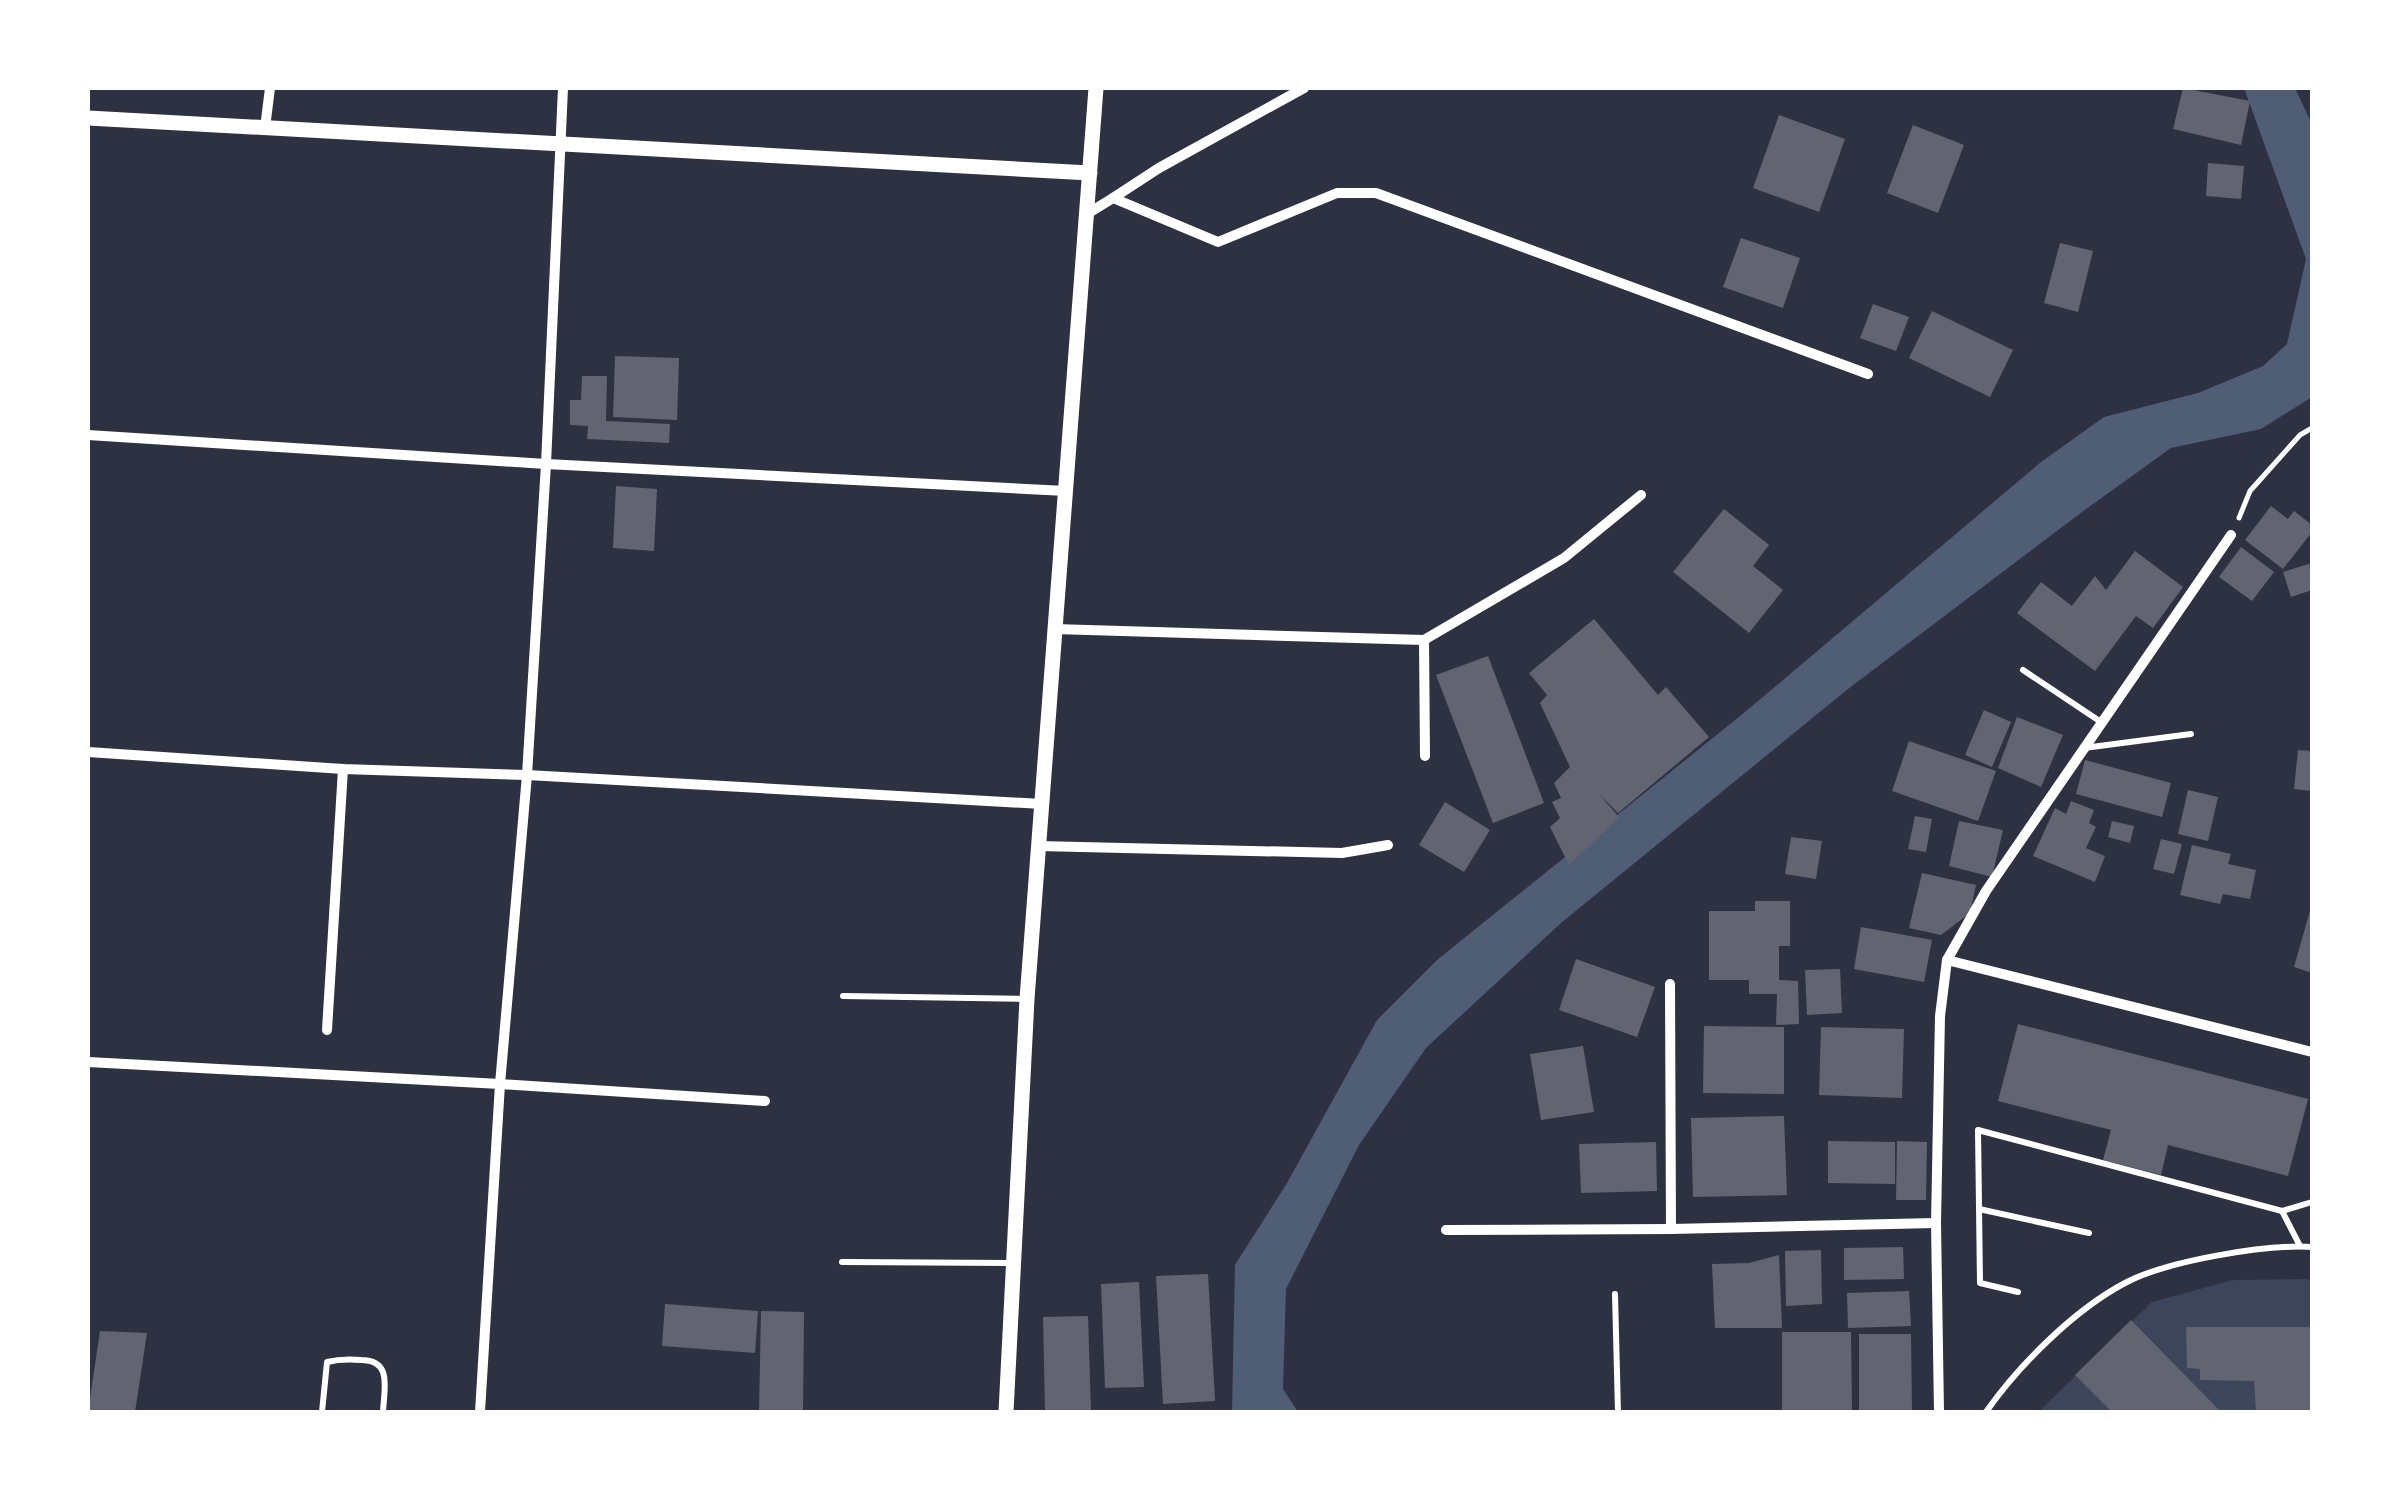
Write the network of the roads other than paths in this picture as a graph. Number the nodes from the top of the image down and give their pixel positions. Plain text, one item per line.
1 (270, 88) edge
2 (564, 88) edge
3 (1096, 88) edge
4 (1304, 88) edge
5 (88, 118) edge
6 (265, 128) junction
7 (560, 145) junction
8 (1090, 173) junction
9 (1113, 198) junction
10 (1087, 214) junction
11 (1868, 374) dead end
12 (88, 435) edge
13 (546, 464) junction
14 (1066, 491) junction
15 (1641, 496) dead end
16 (2232, 535) road end
17 (1054, 629) junction
18 (1424, 640) junction
19 (2023, 670) dead end
20 (2102, 722) junction
21 (2191, 734) dead end
22 (2083, 748) junction
23 (88, 752) edge
24 (1425, 756) dead end
25 (344, 769) junction
26 (528, 775) junction
27 (1042, 804) junction
28 (1388, 845) dead end
29 (1038, 846) junction
30 (1947, 960) junction
31 (1670, 984) dead end
32 (844, 996) dead end
33 (1027, 999) junction
34 (327, 1030) dead end
35 (2312, 1052) edge
36 (88, 1062) edge
37 (500, 1084) junction
38 (765, 1101) dead end
39 (2312, 1202) edge
40 (1978, 1209) junction
41 (2282, 1211) junction
42 (1936, 1223) junction
43 (1672, 1229) junction
44 (1446, 1230) dead end
45 (2089, 1233) dead end
46 (2300, 1246) junction
47 (2312, 1247) edge
48 (842, 1262) dead end
49 (1012, 1264) junction
50 (2018, 1292) dead end
51 (1616, 1294) dead end
52 (322, 1412) edge
53 (383, 1412) edge
54 (480, 1412) edge
55 (1006, 1412) edge
56 (1618, 1412) edge
57 (1939, 1412) edge
58 (1986, 1412) edge

1 - 6 street
2 - 7 street
3 - 8 street
4 - 9 street
5 - 6 street
6 - 7 street
7 - 8 street
7 - 13 street
8 - 10 street
9 - 10 street
9 - 11 street
10 - 14 street
12 - 13 street
13 - 14 street
13 - 26 street
14 - 17 street
15 - 18 street
16 - 20 street
17 - 18 street
17 - 27 street
18 - 24 street
19 - 20 lane
20 - 22 street
21 - 22 lane
22 - 30 street
23 - 25 street
25 - 26 street
25 - 34 street
26 - 27 street
26 - 37 street
27 - 29 street
28 - 29 street
29 - 33 street
30 - 35 street
30 - 42 street
31 - 43 street
32 - 33 lane
33 - 49 street
36 - 37 street
37 - 38 street
37 - 54 street
39 - 41 lane
40 - 41 lane
40 - 45 lane
40 - 50 lane
41 - 46 lane
42 - 43 street
42 - 57 street
43 - 44 street
46 - 47 lane
46 - 58 lane
48 - 49 lane
49 - 55 street
51 - 56 lane
52 - 53 lane

